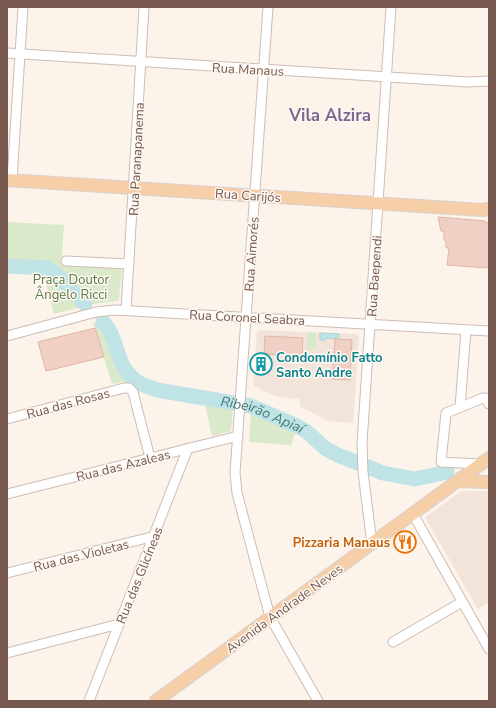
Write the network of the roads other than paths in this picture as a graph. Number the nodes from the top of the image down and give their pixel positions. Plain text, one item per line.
1 (23, 7) edge
2 (144, 7) edge
3 (268, 7) edge
4 (391, 7) edge
5 (7, 53) edge
6 (20, 54) junction
7 (141, 62) junction
8 (264, 69) junction
9 (386, 77) junction
10 (489, 82) edge
11 (10, 180) edge
12 (134, 188) junction
13 (255, 195) junction
14 (378, 203) junction
15 (489, 209) edge
16 (66, 261) dead end
17 (130, 264) junction
18 (126, 310) junction
19 (247, 317) junction
20 (370, 325) junction
21 (466, 330) junction
22 (489, 331) edge
23 (7, 336) edge
24 (489, 404) edge
25 (460, 407) junction
26 (7, 419) edge
27 (238, 436) junction
28 (188, 448) junction
29 (150, 458) junction
30 (486, 462) edge
31 (458, 481) junction
32 (489, 482) edge
33 (7, 494) edge
34 (413, 514) junction
35 (154, 536) junction
36 (372, 544) junction
37 (7, 573) edge
38 (462, 602) junction
39 (270, 617) junction
40 (119, 624) junction
41 (393, 642) dead end
42 (489, 649) edge
43 (7, 653) edge
44 (159, 699) edge
45 (89, 701) edge
46 (147, 701) edge
47 (318, 701) edge

1 - 6 street
2 - 7 street, Rua Paranapanema
3 - 8 street, Rua Aimorés
4 - 9 street, Rua Baependi
5 - 6 street, Rua Manaus
6 - 7 street, Rua Manaus
6 - 11 street
7 - 8 street, Rua Manaus
7 - 12 street, Rua Paranapanema
8 - 9 street, Rua Manaus
8 - 13 street, Rua Aimorés
9 - 10 street, Rua Manaus
9 - 14 street, Rua Baependi
11 - 12 main road, Rua Carijós
12 - 13 main road, Rua Carijós
12 - 17 street, Rua Paranapanema
13 - 14 main road, Rua Carijós
13 - 19 street, Rua Aimorés
14 - 15 main road, Rua Carijós
14 - 20 street, Rua Baependi
16 - 17 street
17 - 18 street, Rua Paranapanema
18 - 19 street, Rua Coronel Seabra
18 - 23 street, Rua Coronel Seabra
19 - 20 street, Rua Coronel Seabra
19 - 27 street, Rua Aimorés
20 - 21 street, Rua Coronel Seabra
20 - 36 street, Rua Baependi
21 - 22 street, Rua Coronel Seabra
21 - 25 street
24 - 25 street
25 - 30 street
26 - 29 street, Rua das Rosas
27 - 28 street, Rua das Azaleas
27 - 39 street, Rua Aimorés
28 - 29 street, Rua das Azaleas
28 - 35 street, Rua das Glicíneas
29 - 33 street, Rua das Azaleas
30 - 31 main road, Avenida Andrade Neves
31 - 32 main road
31 - 34 main road, Avenida Andrade Neves
34 - 36 main road, Avenida Andrade Neves
34 - 38 street
35 - 37 street, Rua das Violetas
35 - 40 street, Rua das Glicíneas
36 - 39 main road, Avenida Andrade Neves
38 - 41 street
38 - 42 street
39 - 44 main road, Avenida Andrade Neves
39 - 47 street, Rua Aimorés
40 - 43 street
40 - 45 street, Rua das Glicíneas
44 - 46 main road, Avenida Andrade Neves

